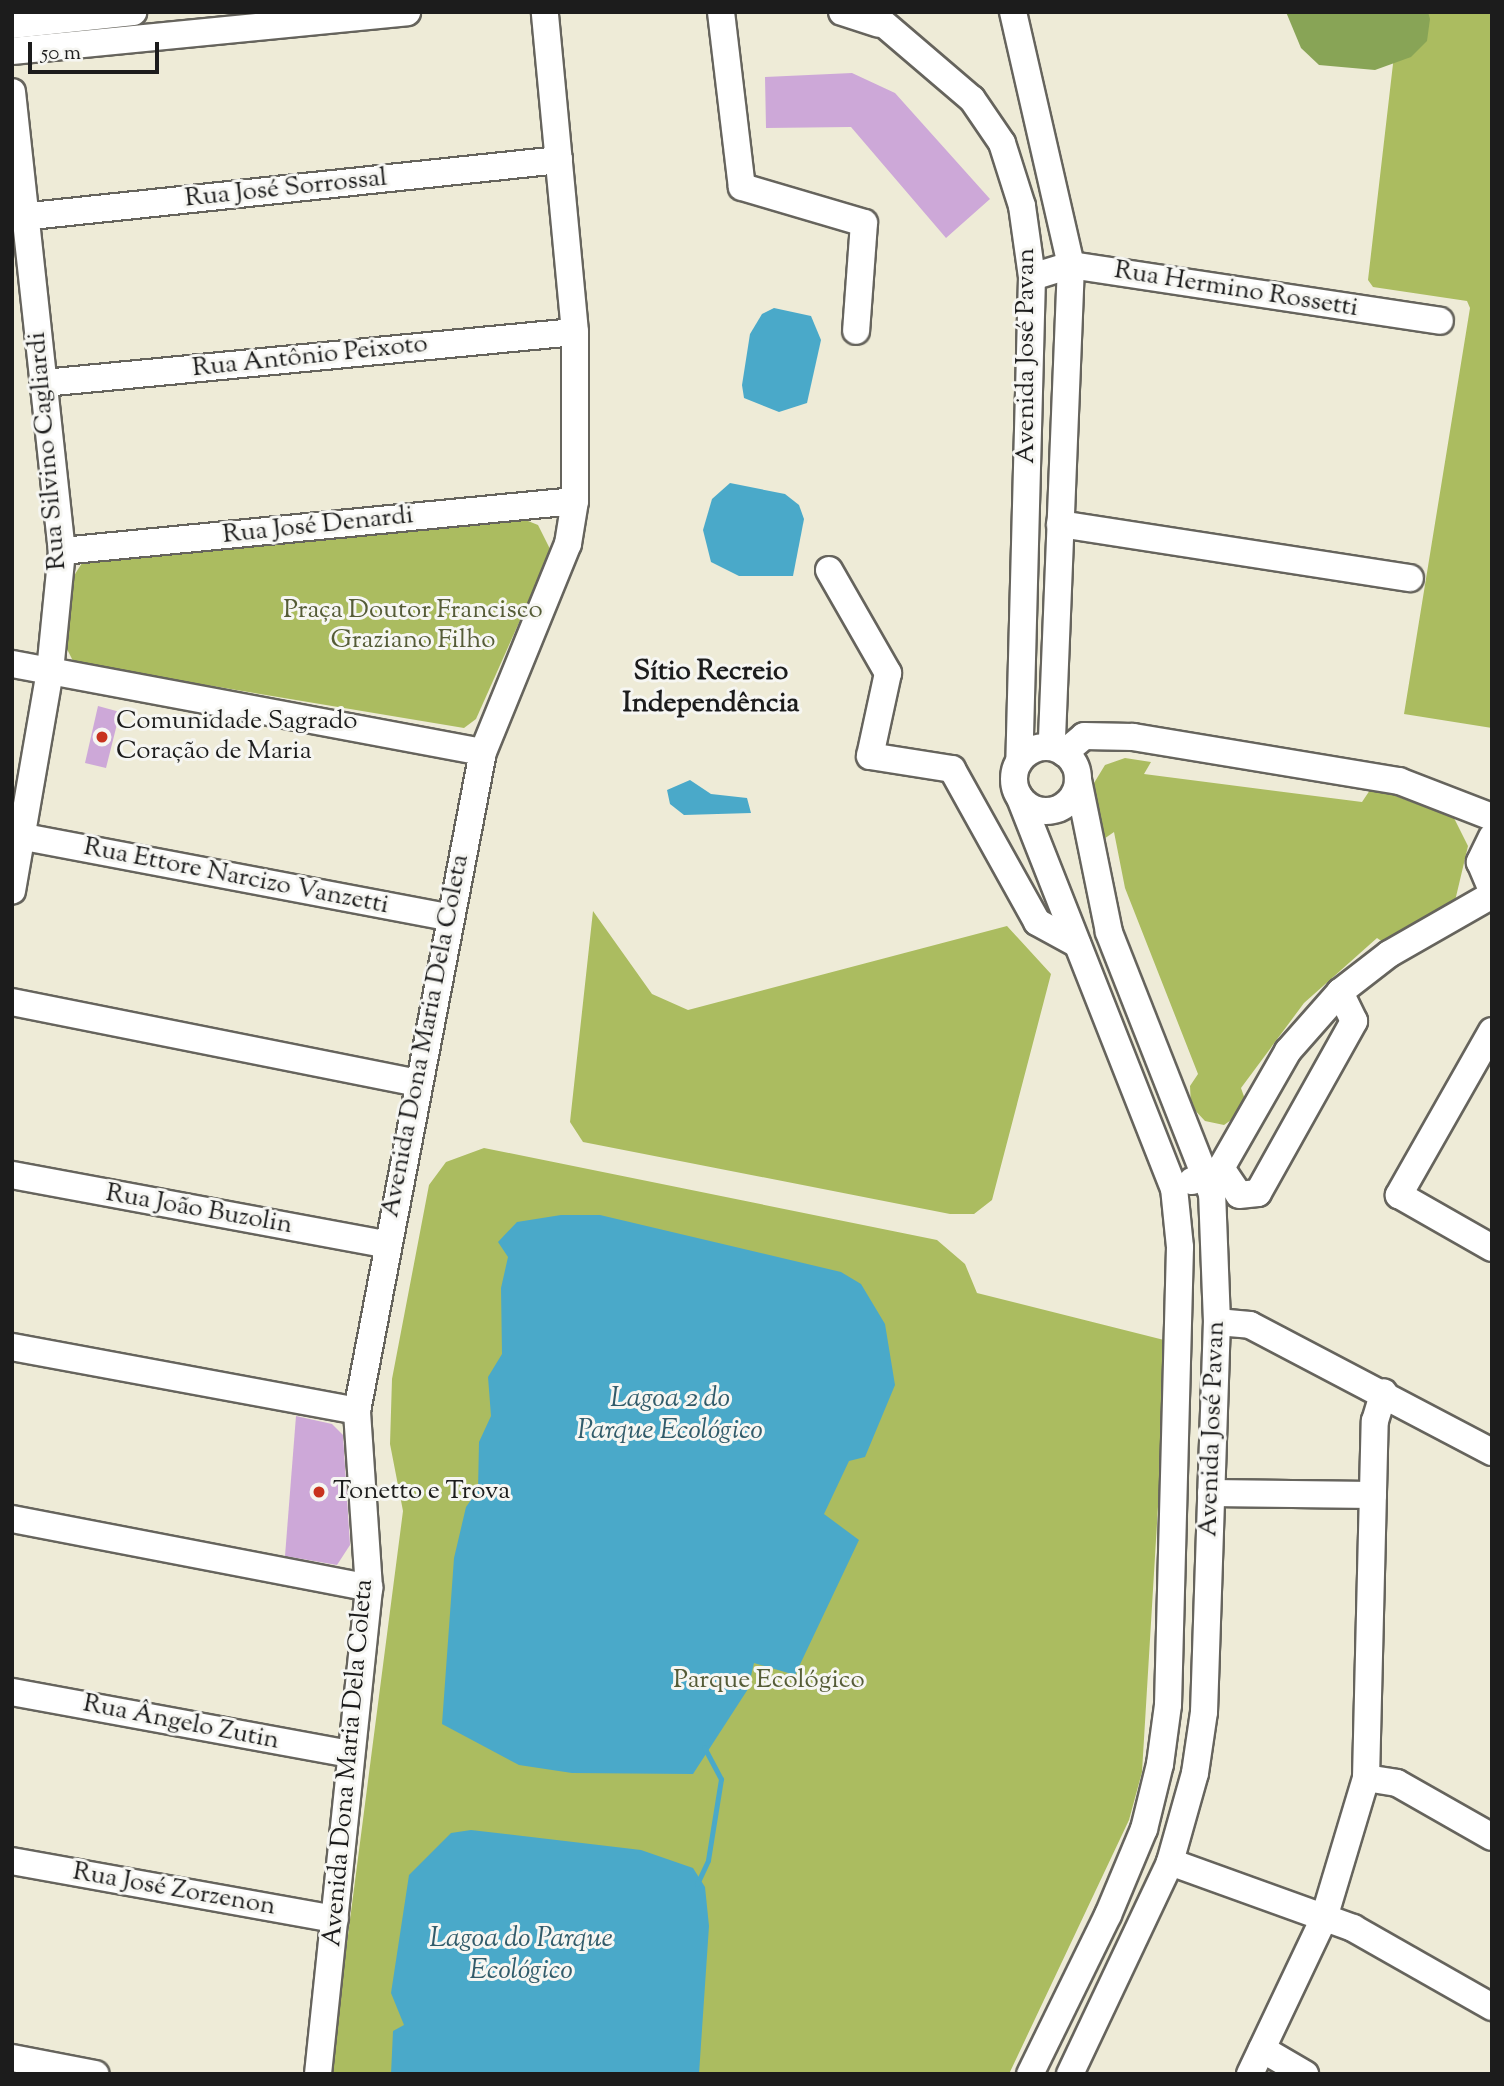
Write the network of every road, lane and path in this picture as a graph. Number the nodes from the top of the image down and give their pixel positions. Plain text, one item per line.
1 (134, 12) edge
2 (407, 12) edge
3 (545, 12) edge
4 (721, 12) edge
5 (842, 12) edge
6 (1013, 12) edge
7 (874, 18) edge
8 (12, 25) edge
9 (12, 51) edge
10 (12, 92) edge
11 (559, 160) junction
12 (19, 217) edge
13 (1071, 265) junction
14 (1032, 277) junction
15 (1440, 321) dead end
16 (856, 331) dead end
17 (575, 332) junction
18 (44, 383) junction
19 (575, 501) junction
20 (1060, 524) junction
21 (62, 551) junction
22 (829, 570) dead end
23 (1410, 579) dead end
24 (12, 664) edge
25 (50, 671) junction
26 (1058, 750) junction
27 (483, 752) junction
28 (1019, 761) junction
29 (1078, 780) junction
30 (1020, 798) junction
31 (1492, 817) edge
32 (24, 837) junction
33 (1492, 837) edge
34 (12, 891) edge
35 (1492, 893) edge
36 (448, 917) junction
37 (1077, 944) junction
38 (1340, 992) junction
39 (12, 1002) edge
40 (1492, 1031) edge
41 (419, 1083) junction
42 (1214, 1172) junction
43 (12, 1175) edge
44 (1174, 1188) junction
45 (386, 1244) junction
46 (1492, 1248) edge
47 (1217, 1322) junction
48 (12, 1347) edge
49 (1384, 1392) junction
50 (357, 1411) junction
51 (1492, 1451) edge
52 (1211, 1493) junction
53 (1373, 1495) junction
54 (12, 1518) edge
55 (369, 1588) junction
56 (12, 1692) edge
57 (349, 1754) junction
58 (1366, 1778) junction
59 (1492, 1837) edge
60 (12, 1861) edge
61 (1170, 1862) junction
62 (1324, 1918) junction
63 (335, 1919) junction
64 (1492, 2007) edge
65 (1262, 2049) junction
66 (12, 2058) edge
67 (95, 2074) edge
68 (318, 2074) edge
69 (1030, 2074) edge
70 (1069, 2074) edge
71 (1250, 2074) edge
72 (1305, 2074) edge

1 - 8 street
2 - 9 street
3 - 11 street, Avenida Dona Maria Dela Coleta
4 - 16 street
5 - 7 street, Avenida José Pavan
6 - 13 street, Avenida José Pavan
7 - 14 street, Avenida José Pavan
10 - 12 street, Rua Silvino Cagliardi
11 - 12 street, Rua José Sorrossal
11 - 17 street, Avenida Dona Maria Dela Coleta
12 - 18 street, Rua Silvino Cagliardi
13 - 14 street, Rua Hermino Rossetti
13 - 15 street, Rua Hermino Rossetti
13 - 20 street, Avenida José Pavan
14 - 28 street, Avenida José Pavan
17 - 18 street, Rua Antônio Peixoto
17 - 19 street, Avenida Dona Maria Dela Coleta
18 - 21 street, Rua Silvino Cagliardi
19 - 21 street, Rua José Denardi
19 - 27 street, Avenida Dona Maria Dela Coleta
20 - 23 street
20 - 26 street, Avenida José Pavan
21 - 25 street, Rua Silvino Cagliardi
22 - 37 street
24 - 25 street
25 - 27 street
25 - 32 street, Rua Silvino Cagliardi
26 - 28 street
26 - 29 street
26 - 31 street
27 - 36 street, Avenida Dona Maria Dela Coleta
28 - 30 street
29 - 30 street
29 - 42 street, Avenida José Pavan
30 - 37 street, Avenida José Pavan
32 - 34 street, Rua Silvino Cagliardi
32 - 36 street, Rua Ettore Narcizo Vanzetti
33 - 35 street
35 - 38 street
36 - 41 street, Avenida Dona Maria Dela Coleta
37 - 44 street, Avenida José Pavan
38 - 42 street
38 - 42 street
39 - 41 street
40 - 46 street
41 - 45 street, Avenida Dona Maria Dela Coleta
42 - 44 street
42 - 47 street, Avenida José Pavan
43 - 45 street, Rua João Buzolin
44 - 69 street, Avenida José Pavan
45 - 50 street, Avenida Dona Maria Dela Coleta
47 - 49 street
47 - 52 street, Avenida José Pavan
48 - 50 street
49 - 51 street
49 - 53 street
50 - 55 street, Avenida Dona Maria Dela Coleta
52 - 53 street
52 - 61 street, Avenida José Pavan
53 - 58 street
54 - 55 street
55 - 57 street, Avenida Dona Maria Dela Coleta
56 - 57 street, Rua Ângelo Zutin
57 - 63 street, Avenida Dona Maria Dela Coleta
58 - 59 street
58 - 62 street
60 - 63 street, Rua José Zorzenon
61 - 62 street
61 - 70 street, Avenida José Pavan
62 - 64 street
62 - 65 street
63 - 68 street, Avenida Dona Maria Dela Coleta
65 - 71 street
65 - 72 street
66 - 67 street

